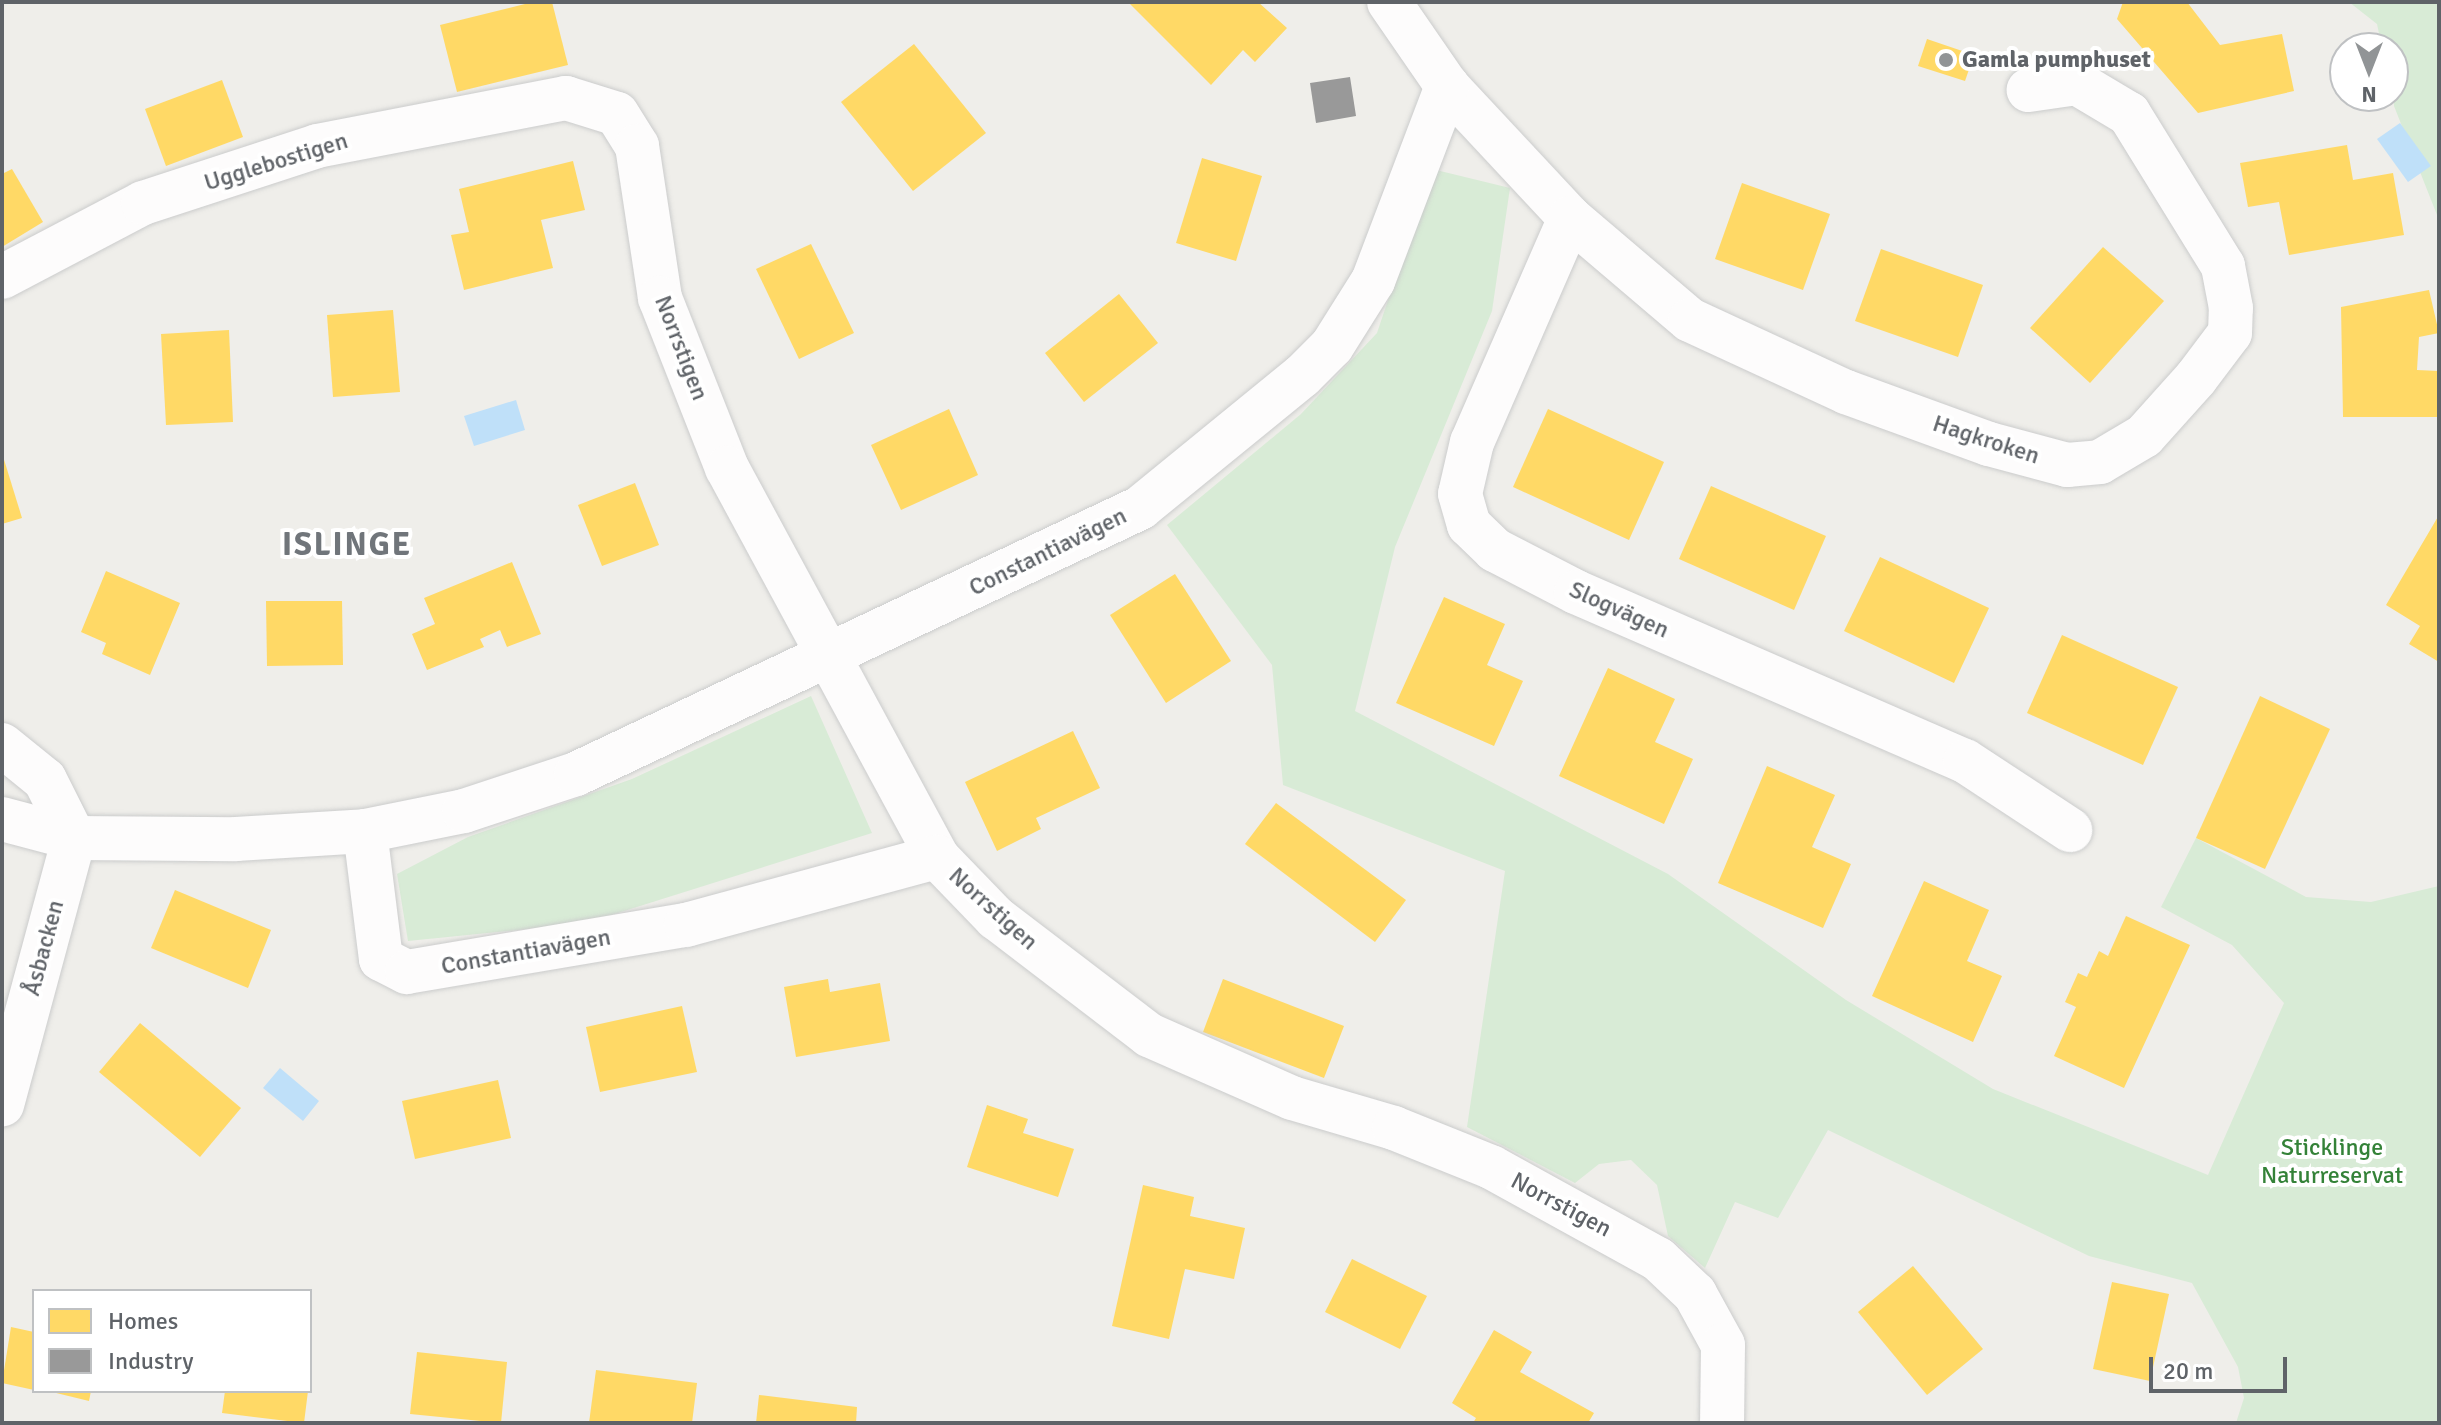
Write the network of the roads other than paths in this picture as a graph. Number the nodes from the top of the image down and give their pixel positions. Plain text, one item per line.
1 (1389, 2) edge
2 (1447, 86) junction
3 (2029, 90) dead end
4 (566, 98) joint
5 (1570, 218) junction
6 (2, 277) edge
7 (830, 650) junction
8 (2, 745) edge
9 (2, 819) edge
10 (2070, 830) dead end
11 (365, 831) junction
12 (74, 838) junction
13 (937, 857) junction
14 (2, 1104) edge
15 (1722, 1423) edge

1 - 2 street
2 - 5 street, Hagkroken
2 - 7 street, Constantiavägen
3 - 5 street, Hagkroken
4 - 6 street, Ugglebostigen
4 - 7 street, Norrstigen
5 - 10 street, Slogvägen
7 - 11 street, Constantiavägen
7 - 13 street, Norrstigen
8 - 12 street
9 - 12 street, Constantiavägen
11 - 12 street, Constantiavägen
11 - 13 street, Constantiavägen
12 - 14 street, Åsbacken
13 - 15 street, Norrstigen

